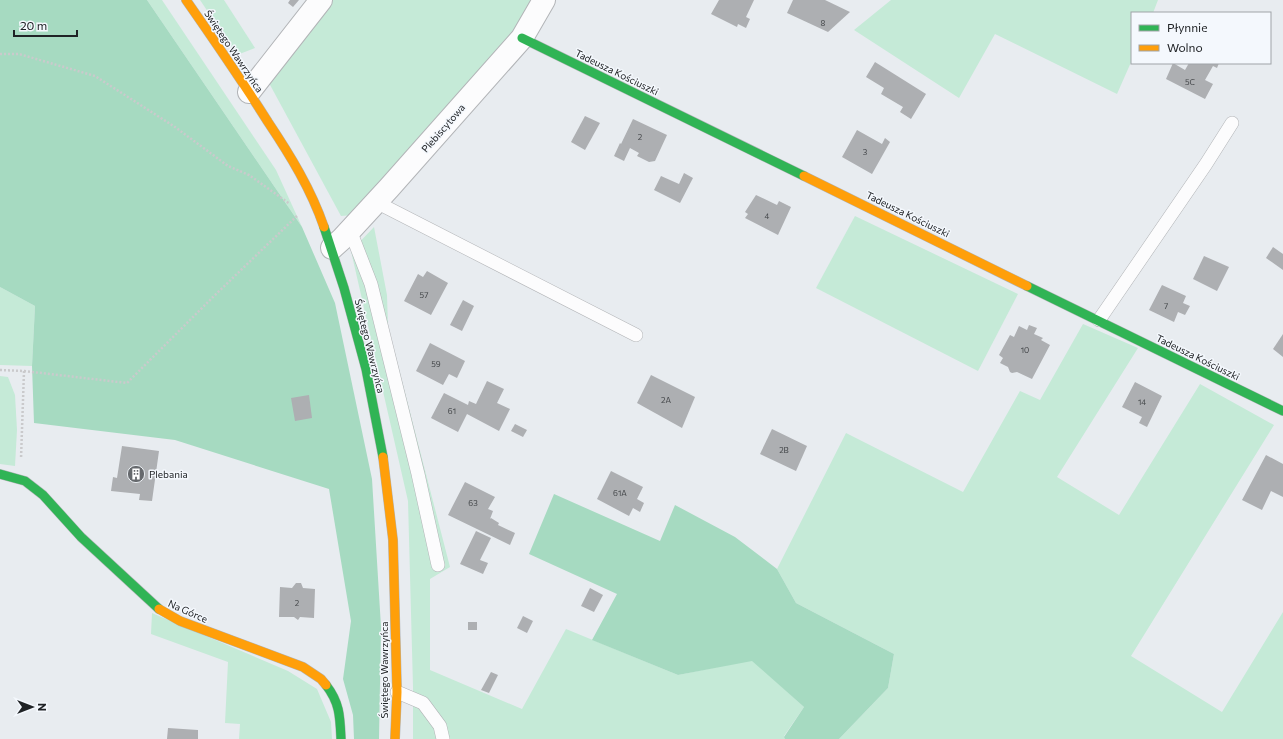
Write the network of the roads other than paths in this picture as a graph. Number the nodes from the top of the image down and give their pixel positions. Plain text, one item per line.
1 (186, 0) edge
2 (321, 0) edge
3 (544, 0) edge
4 (522, 38) junction
5 (249, 92) junction
6 (1232, 123) dead end
7 (376, 202) junction
8 (350, 230) junction
9 (332, 248) junction
10 (1099, 320) junction
11 (636, 335) dead end
12 (1283, 411) edge
13 (0, 474) edge
14 (438, 565) dead end
15 (396, 692) junction
16 (341, 739) edge
17 (395, 739) edge
18 (443, 739) edge

1 - 5 street, Świętego Wawrzyńca
2 - 5 street
3 - 4 street, Plebiscytowa
4 - 7 street, Plebiscytowa
4 - 10 street, Tadeusza Kościuszki
5 - 9 street, Świętego Wawrzyńca
6 - 10 lane
7 - 8 street, Plebiscytowa
7 - 11 lane
8 - 9 street, Plebiscytowa
8 - 14 lane
9 - 15 street, Świętego Wawrzyńca
10 - 12 street, Tadeusza Kościuszki
13 - 16 street, Na Górce
15 - 17 street, Świętego Wawrzyńca
15 - 18 lane

